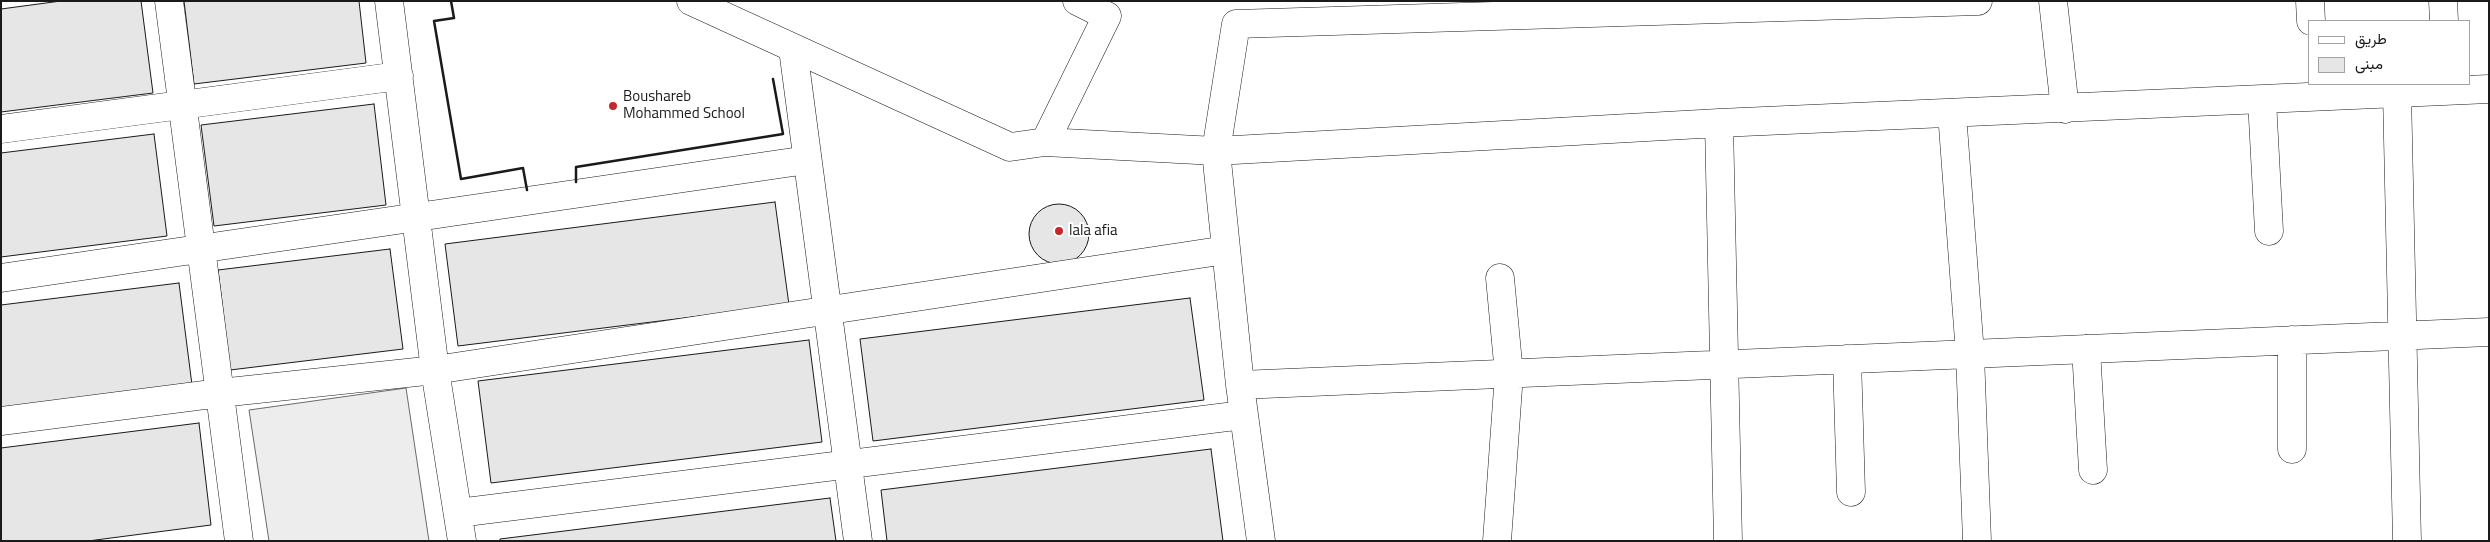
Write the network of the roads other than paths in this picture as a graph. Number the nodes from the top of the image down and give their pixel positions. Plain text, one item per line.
1 (169, 1) edge
2 (390, 1) edge
3 (691, 1) edge
4 (1077, 1) edge
5 (1978, 1) edge
6 (2053, 1) edge
7 (2310, 1) edge
8 (2443, 1) edge
9 (2311, 20) edge
10 (2444, 20) edge
11 (793, 49) junction
12 (398, 76) junction
13 (2449, 87) edge
14 (2489, 89) edge
15 (2315, 91) edge
16 (2396, 94) junction
17 (2262, 100) junction
18 (182, 103) junction
19 (2065, 109) junction
20 (1952, 113) junction
21 (1719, 123) junction
22 (1, 129) edge
23 (1045, 142) junction
24 (1216, 151) junction
25 (807, 160) junction
26 (416, 217) junction
27 (2269, 231) dead end
28 (201, 248) junction
29 (1226, 250) junction
30 (1, 278) edge
31 (1500, 278) dead end
32 (826, 311) junction
33 (2489, 332) edge
34 (2404, 336) junction
35 (2292, 340) junction
36 (2086, 349) junction
37 (1970, 354) junction
38 (1847, 359) junction
39 (1725, 365) junction
40 (435, 370) junction
41 (1509, 374) junction
42 (1240, 385) junction
43 (220, 393) junction
44 (1244, 415) junction
45 (1, 421) edge
46 (2292, 449) dead end
47 (847, 464) junction
48 (2094, 470) dead end
49 (1850, 492) dead end
50 (458, 513) junction
51 (239, 541) edge
52 (462, 541) edge
53 (858, 541) edge
54 (1262, 541) edge
55 (1497, 541) edge
56 (1728, 541) edge
57 (1977, 541) edge
58 (2408, 541) edge

1 - 18 street
2 - 12 street
3 - 11 street
4 - 23 street
5 - 24 street
6 - 19 street
7 - 9 street
8 - 10 street
11 - 23 street
11 - 25 street
12 - 18 street
12 - 26 street
13 - 14 street
13 - 16 street
15 - 16 street
15 - 17 street
16 - 34 street
17 - 19 street
17 - 27 street
18 - 22 street
18 - 28 street
19 - 20 street
20 - 21 street
20 - 37 street
21 - 24 street
21 - 39 street
23 - 24 street
24 - 29 street
25 - 26 street
25 - 32 street
26 - 28 street
26 - 40 street
28 - 30 street
28 - 43 street
29 - 32 street
29 - 42 street
31 - 41 street
32 - 40 street
32 - 47 street
33 - 34 street
34 - 35 street
34 - 58 street
35 - 36 street
35 - 46 street
36 - 37 street
36 - 48 street
37 - 38 street
37 - 57 street
38 - 39 street
38 - 49 street
39 - 41 street
39 - 56 street
40 - 43 street
40 - 50 street
41 - 42 street
41 - 55 street
42 - 44 street
43 - 45 street
43 - 51 street
44 - 47 street
44 - 54 street
47 - 50 street
47 - 53 street
50 - 52 street

